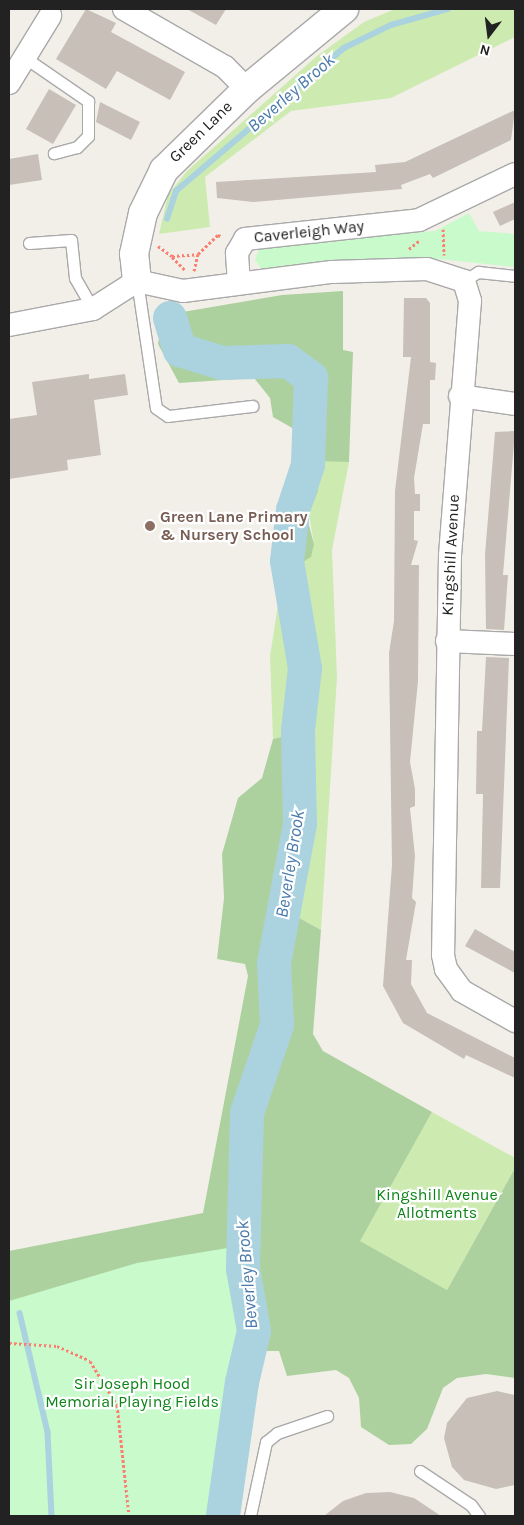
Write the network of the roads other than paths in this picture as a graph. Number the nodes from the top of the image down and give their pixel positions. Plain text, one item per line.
1 (124, 9) edge
2 (344, 9) edge
3 (47, 11) edge
4 (24, 58) junction
5 (9, 83) edge
6 (247, 89) junction
7 (54, 153) dead end
8 (515, 174) edge
9 (29, 243) dead end
10 (454, 276) junction
11 (515, 276) edge
12 (137, 281) junction
13 (239, 283) junction
14 (93, 309) junction
15 (9, 325) edge
16 (460, 396) junction
17 (515, 404) edge
18 (252, 406) dead end
19 (447, 641) junction
20 (515, 644) edge
21 (515, 1021) edge
22 (327, 1416) dead end
23 (420, 1471) dead end
24 (250, 1516) edge
25 (479, 1516) edge

1 - 6 street
2 - 6 street, Green Lane
3 - 4 street
4 - 5 street
4 - 7 lane
6 - 12 street, Green Lane
8 - 13 street, Caverleigh Way
9 - 14 lane
10 - 11 lane
10 - 13 street
10 - 16 street, Kingshill Avenue
12 - 13 street
12 - 14 street
12 - 18 lane
14 - 15 street
16 - 17 street
16 - 19 street, Kingshill Avenue
19 - 20 street
19 - 21 street, Kingshill Avenue
22 - 24 lane
23 - 25 lane

